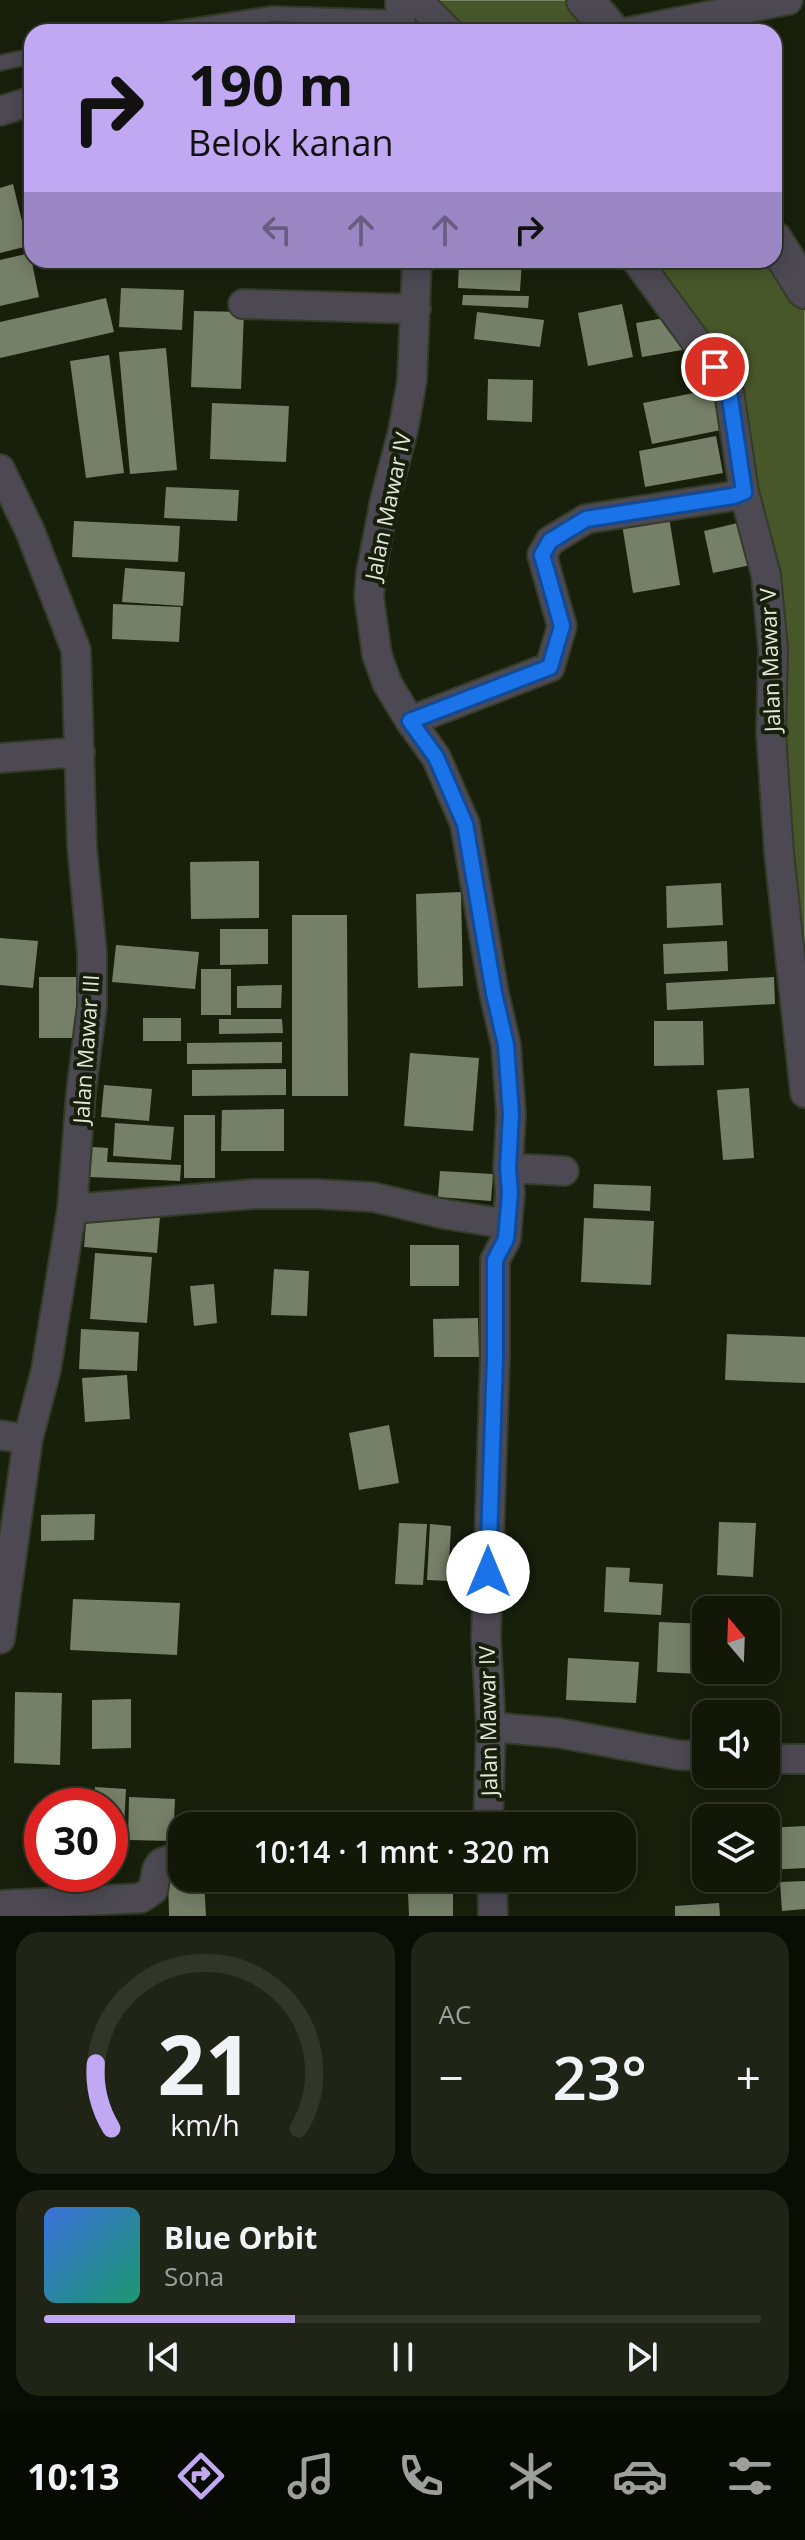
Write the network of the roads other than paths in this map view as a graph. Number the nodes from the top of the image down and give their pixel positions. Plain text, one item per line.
1 (585, 0) edge
2 (788, 0) edge
3 (404, 12) edge
4 (207, 24) edge
5 (431, 24) edge
6 (605, 24) edge
7 (668, 24) edge
8 (24, 58) edge
9 (0, 63) edge
10 (24, 104) edge
11 (0, 111) edge
12 (782, 253) edge
13 (417, 268) edge
14 (642, 268) edge
15 (805, 290) edge
16 (243, 304) dead end
17 (416, 309) junction
18 (0, 469) edge
19 (744, 492) junction
20 (410, 721) junction
21 (80, 752) junction
22 (0, 758) edge
23 (805, 1093) edge
24 (508, 1168) junction
25 (564, 1171) dead end
26 (72, 1209) junction
27 (507, 1224) junction
28 (0, 1435) edge
29 (28, 1439) junction
30 (0, 1639) edge
31 (491, 1727) junction
32 (692, 1756) edge
33 (780, 1759) edge
34 (805, 1759) edge
35 (488, 1812) edge
36 (168, 1860) edge
37 (492, 1892) edge
38 (0, 1905) edge
39 (493, 1916) edge

1 - 6 street
2 - 7 street
3 - 4 lane
3 - 5 street
8 - 9 lane
10 - 11 street
12 - 15 street
13 - 17 street, Jalan Mawar IV
14 - 19 street, Jalan Mawar V
16 - 17 street
17 - 20 street, Jalan Mawar IV
18 - 21 street, Jalan Mawar III
19 - 20 street
19 - 23 street, Jalan Mawar V
20 - 24 street, Jalan Mawar IV
21 - 22 street
21 - 26 street, Jalan Mawar III
24 - 25 street
24 - 27 street, Jalan Mawar IV
26 - 27 street
26 - 29 street, Jalan Mawar III
27 - 31 street, Jalan Mawar IV
28 - 29 street
29 - 30 street, Jalan Mawar III
31 - 32 street
31 - 35 street, Jalan Mawar IV
33 - 34 street
36 - 38 street
37 - 39 street

